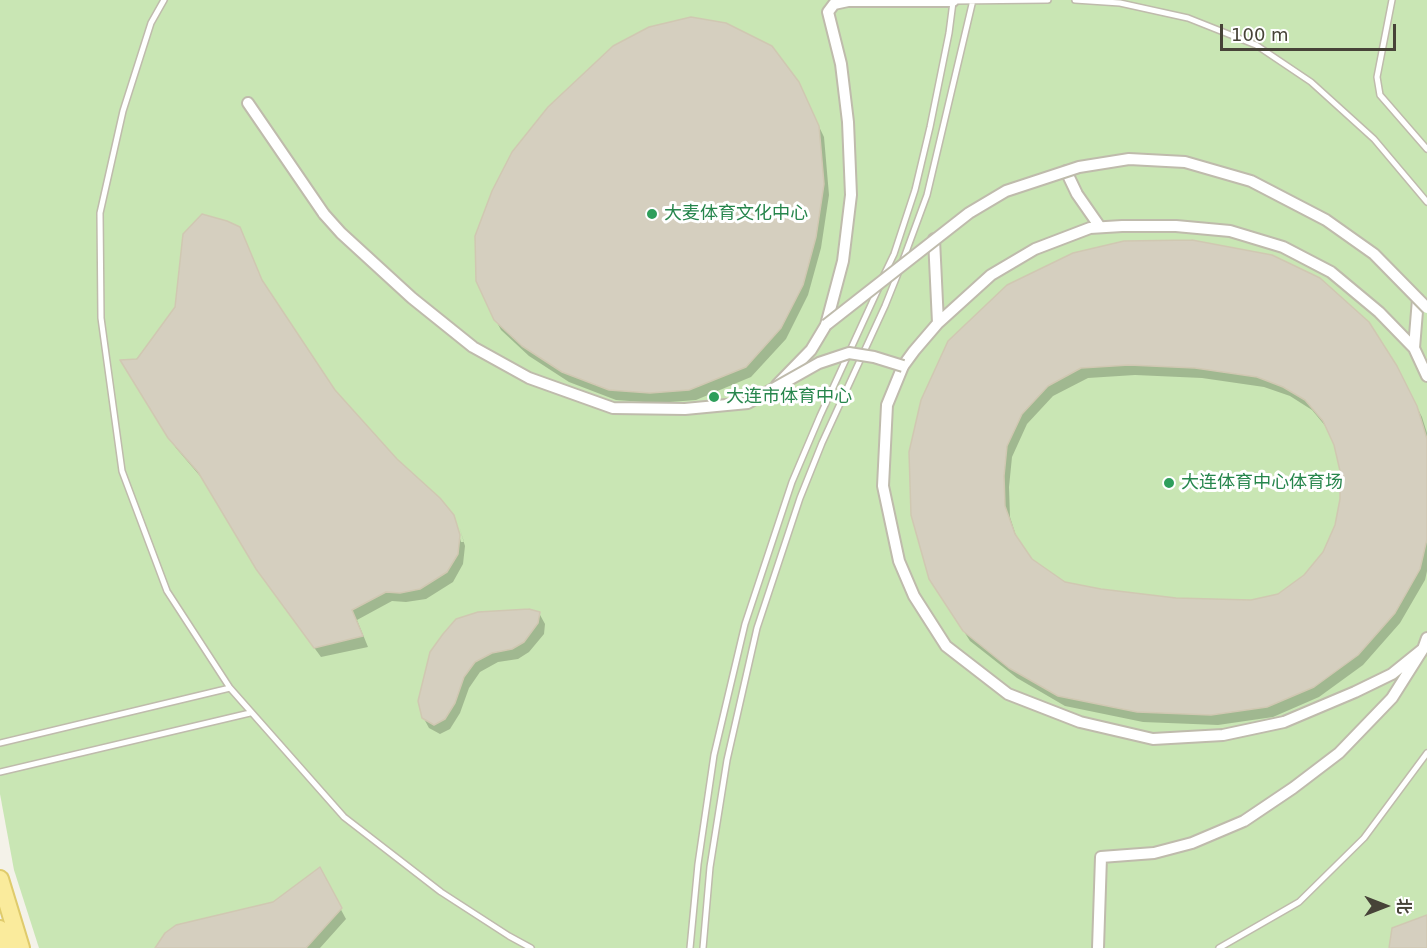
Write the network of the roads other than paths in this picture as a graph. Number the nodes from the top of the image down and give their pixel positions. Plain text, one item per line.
1 (164, 0) edge
2 (1048, 0) edge
3 (1075, 0) edge
4 (1392, 0) edge
5 (953, 1) edge
6 (973, 1) edge
7 (248, 103) dead end
8 (1427, 149) edge
9 (1066, 171) junction
10 (1427, 202) edge
11 (1100, 227) junction
12 (934, 239) junction
13 (1418, 298) junction
14 (1427, 308) edge
15 (938, 323) junction
16 (826, 325) junction
17 (1414, 348) junction
18 (903, 366) junction
19 (1427, 376) edge
20 (777, 385) junction
21 (1425, 643) edge
22 (230, 688) junction
23 (250, 713) junction
24 (0, 743) edge
25 (1427, 753) edge
26 (0, 772) edge
27 (0, 879) edge
28 (0, 929) edge
29 (6, 948) edge
30 (21, 948) edge
31 (531, 948) edge
32 (690, 948) edge
33 (703, 948) edge
34 (1098, 948) edge
35 (1219, 948) edge

1 - 22 lane
2 - 6 lane
3 - 10 lane
4 - 8 lane
5 - 6 lane
5 - 16 street
5 - 32 lane
6 - 33 lane
7 - 20 street, bridge
9 - 11 street
9 - 12 street, bridge
9 - 13 street, bridge
11 - 15 street
11 - 17 street
12 - 15 street
12 - 16 street, bridge
13 - 14 street, bridge
13 - 17 street
15 - 18 street
16 - 20 street, bridge
17 - 19 street
18 - 20 street, bridge
18 - 21 street
21 - 34 street
22 - 23 lane
22 - 24 lane
23 - 26 lane
23 - 31 lane
25 - 35 lane
27 - 30 main road
28 - 29 main road

